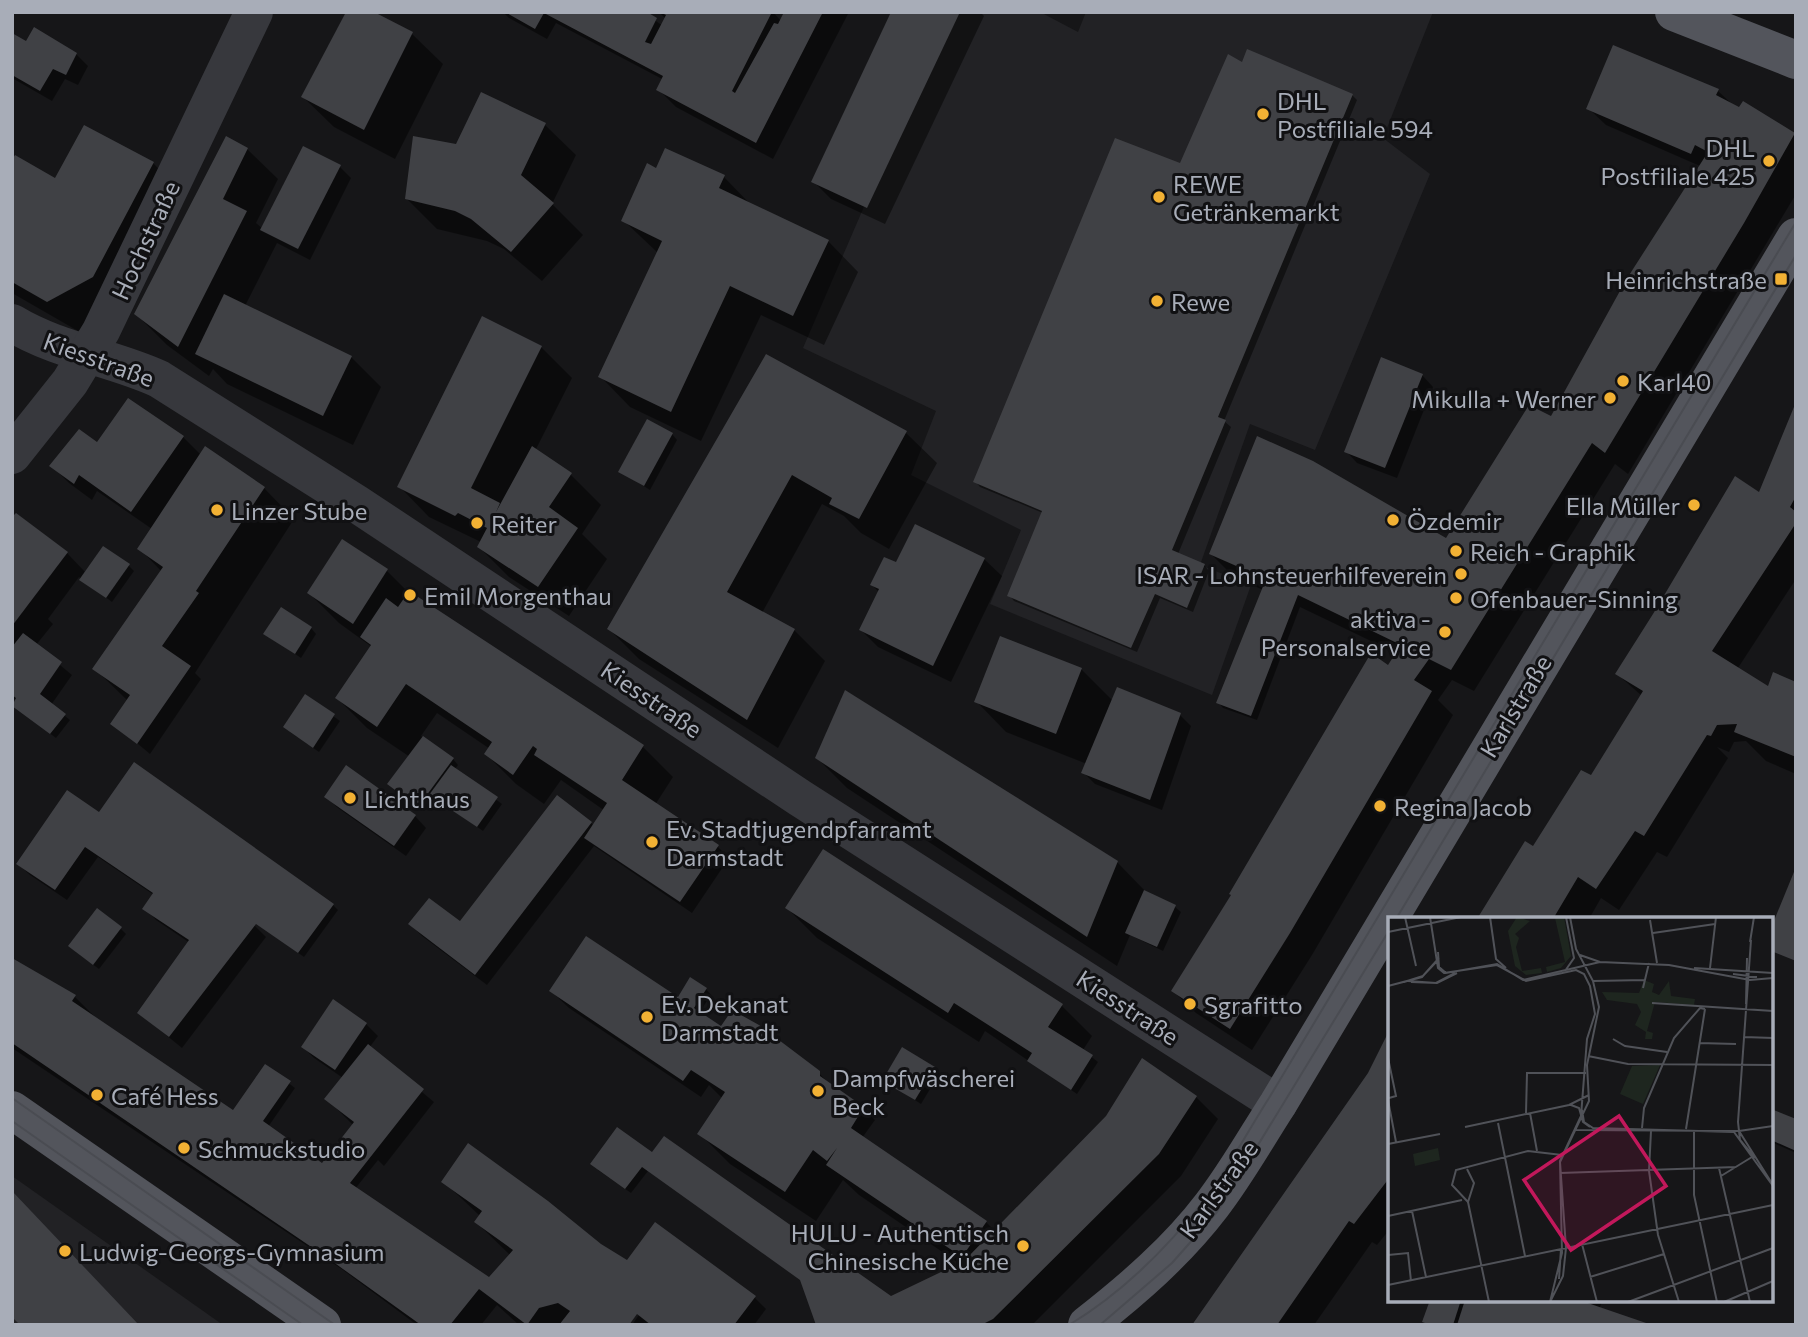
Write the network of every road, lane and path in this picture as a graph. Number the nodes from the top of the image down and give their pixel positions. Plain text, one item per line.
1 (254, 12) edge
2 (1674, 12) edge
3 (1796, 60) edge
4 (1796, 237) edge
5 (12, 323) edge
6 (88, 354) junction
7 (12, 455) edge
8 (1390, 917) edge
9 (1388, 920) edge
10 (1278, 1104) junction
11 (12, 1110) edge
12 (321, 1325) edge
13 (1087, 1325) edge

1 - 6 street, Hochstraße
2 - 3 main road
4 - 8 main road, Karlstraße
5 - 6 street, Kiesstraße
6 - 7 street, Hochstraße
6 - 10 street, Kiesstraße
9 - 10 main road, Karlstraße
10 - 13 main road, Karlstraße
11 - 12 main road

